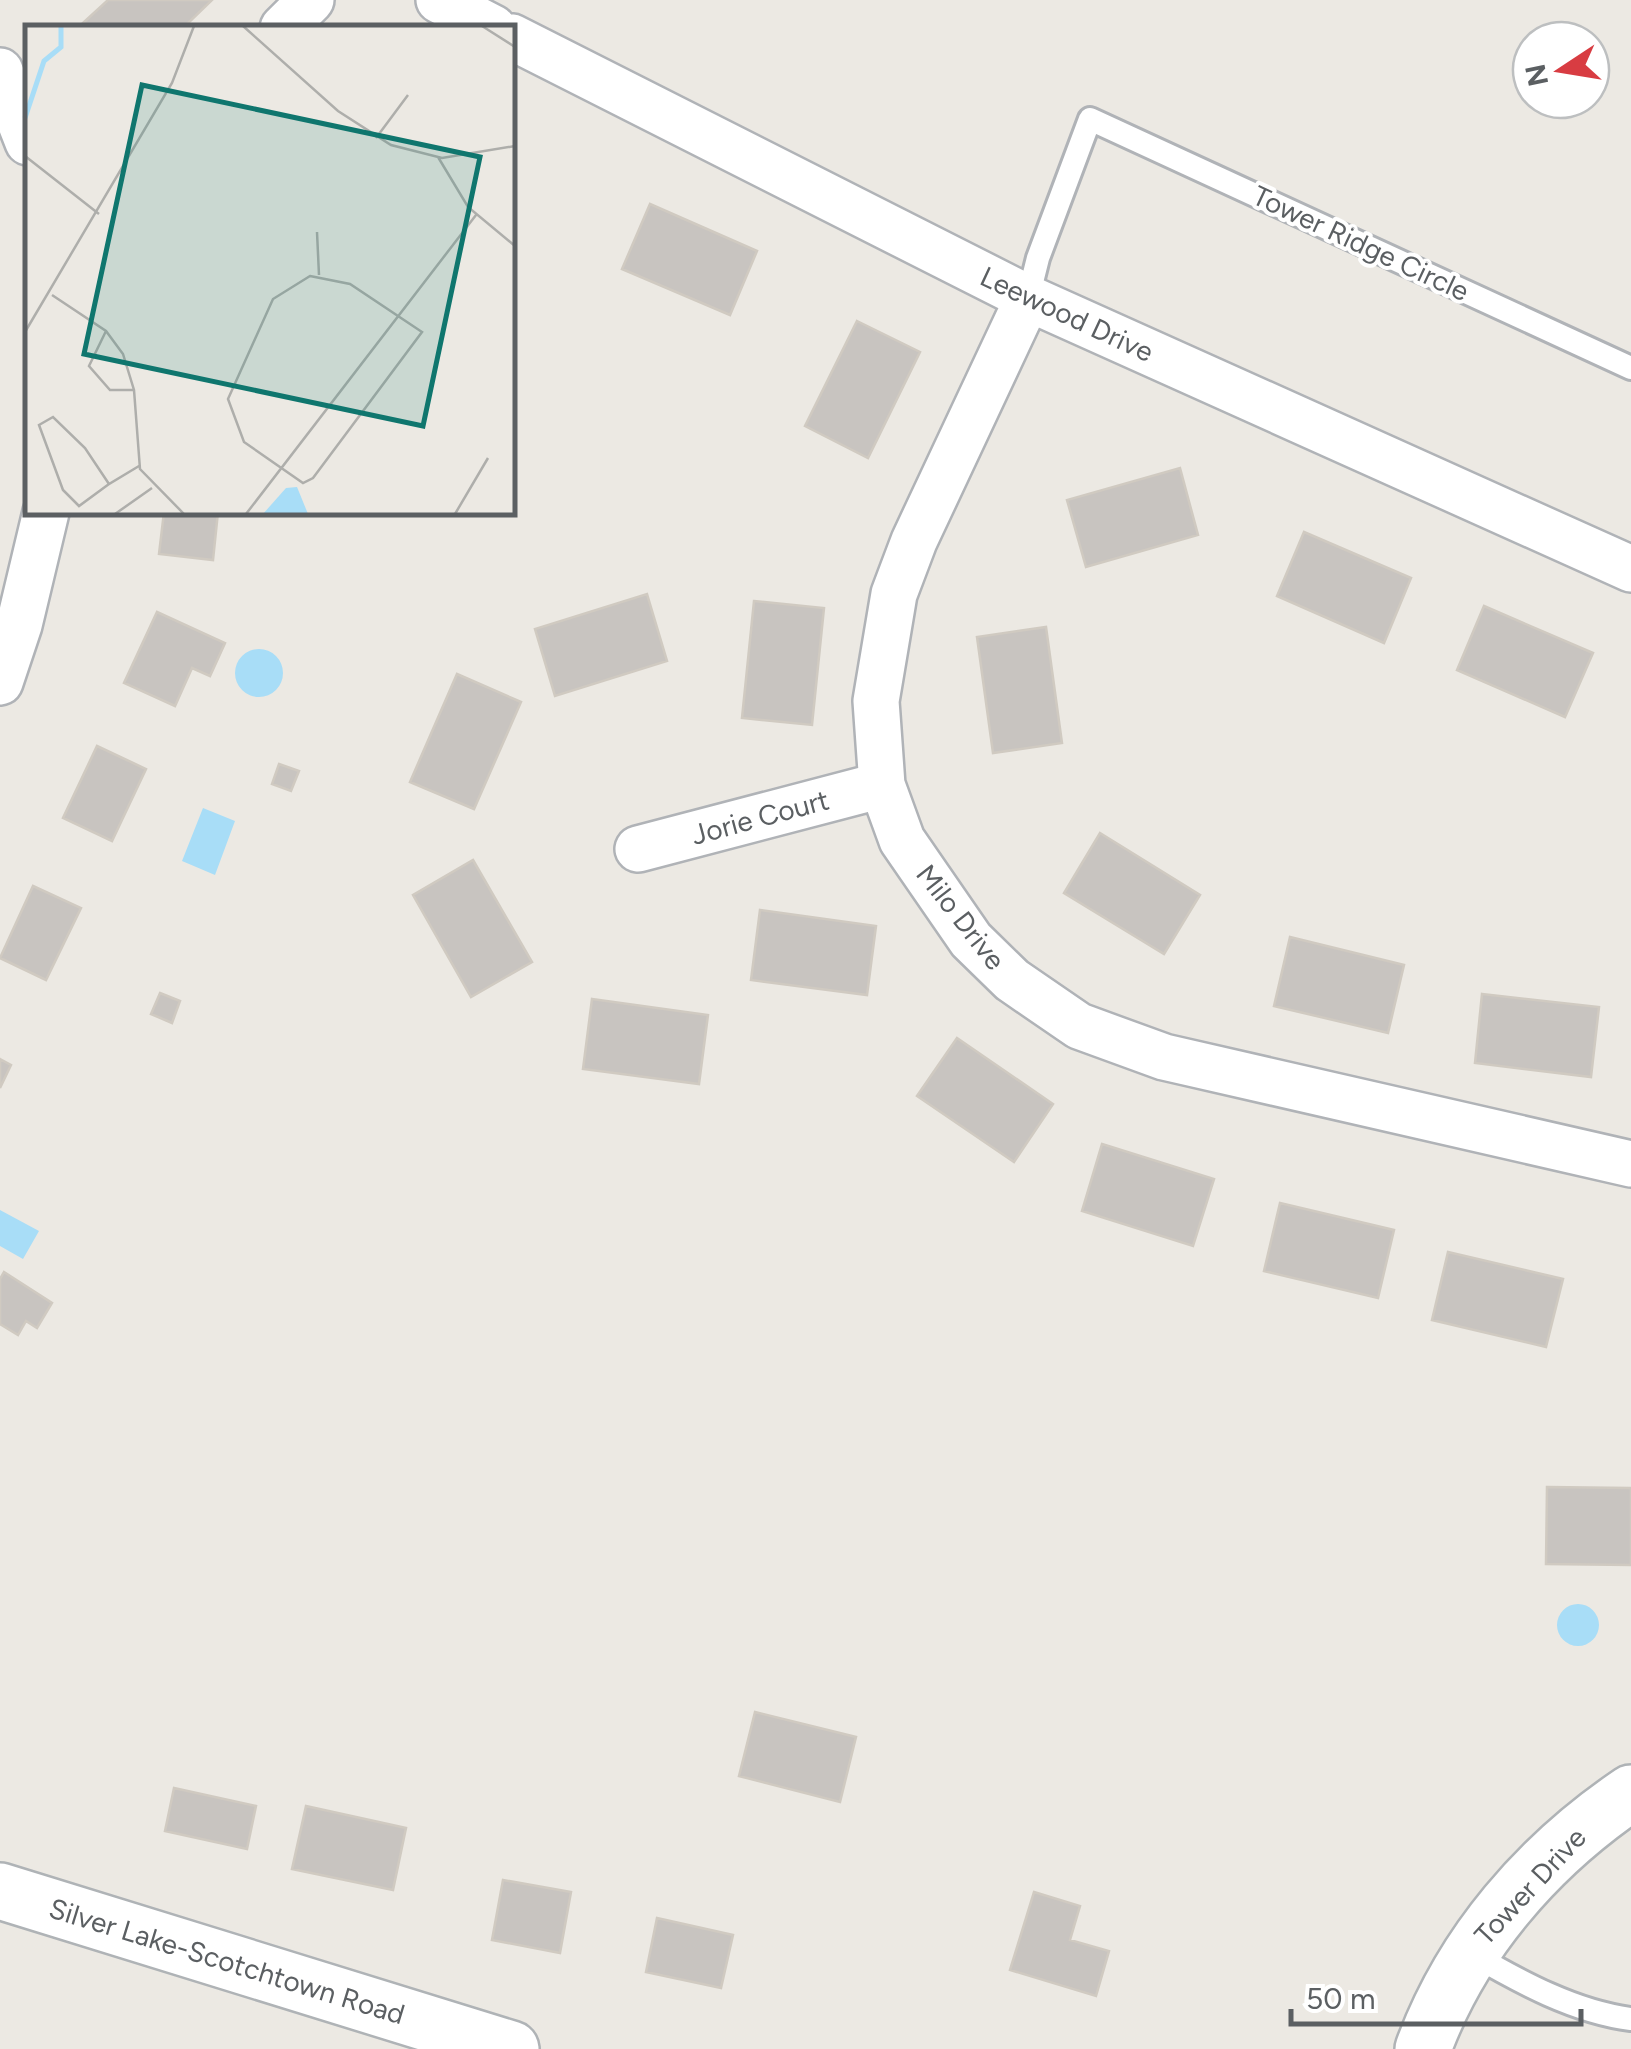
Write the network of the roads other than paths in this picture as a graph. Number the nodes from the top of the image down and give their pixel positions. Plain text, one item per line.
1 (311, 0) edge
2 (439, 0) edge
3 (286, 25) edge
4 (487, 25) edge
5 (515, 39) edge
6 (0, 71) edge
7 (25, 134) edge
8 (1028, 298) junction
9 (1631, 368) edge
10 (45, 515) edge
11 (1631, 568) edge
12 (10, 621) edge
13 (0, 682) edge
14 (882, 785) junction
15 (638, 848) dead end
16 (1631, 1164) edge
17 (1631, 1793) edge
18 (0, 1891) edge
19 (1469, 1952) junction
20 (1631, 2020) edge
21 (511, 2049) edge
22 (1423, 2049) edge

1 - 3 street
2 - 4 street
5 - 8 street, Leewood Drive
6 - 7 street
8 - 9 lane, Tower Ridge Circle
8 - 11 street, Leewood Drive
8 - 14 street, Milo Drive
10 - 12 street
12 - 13 street
14 - 15 street, Jorie Court
14 - 16 street, Milo Drive
17 - 19 street, Tower Drive
18 - 21 street, Silver Lake-Scotchtown Road
19 - 20 lane
19 - 22 street, Tower Drive

